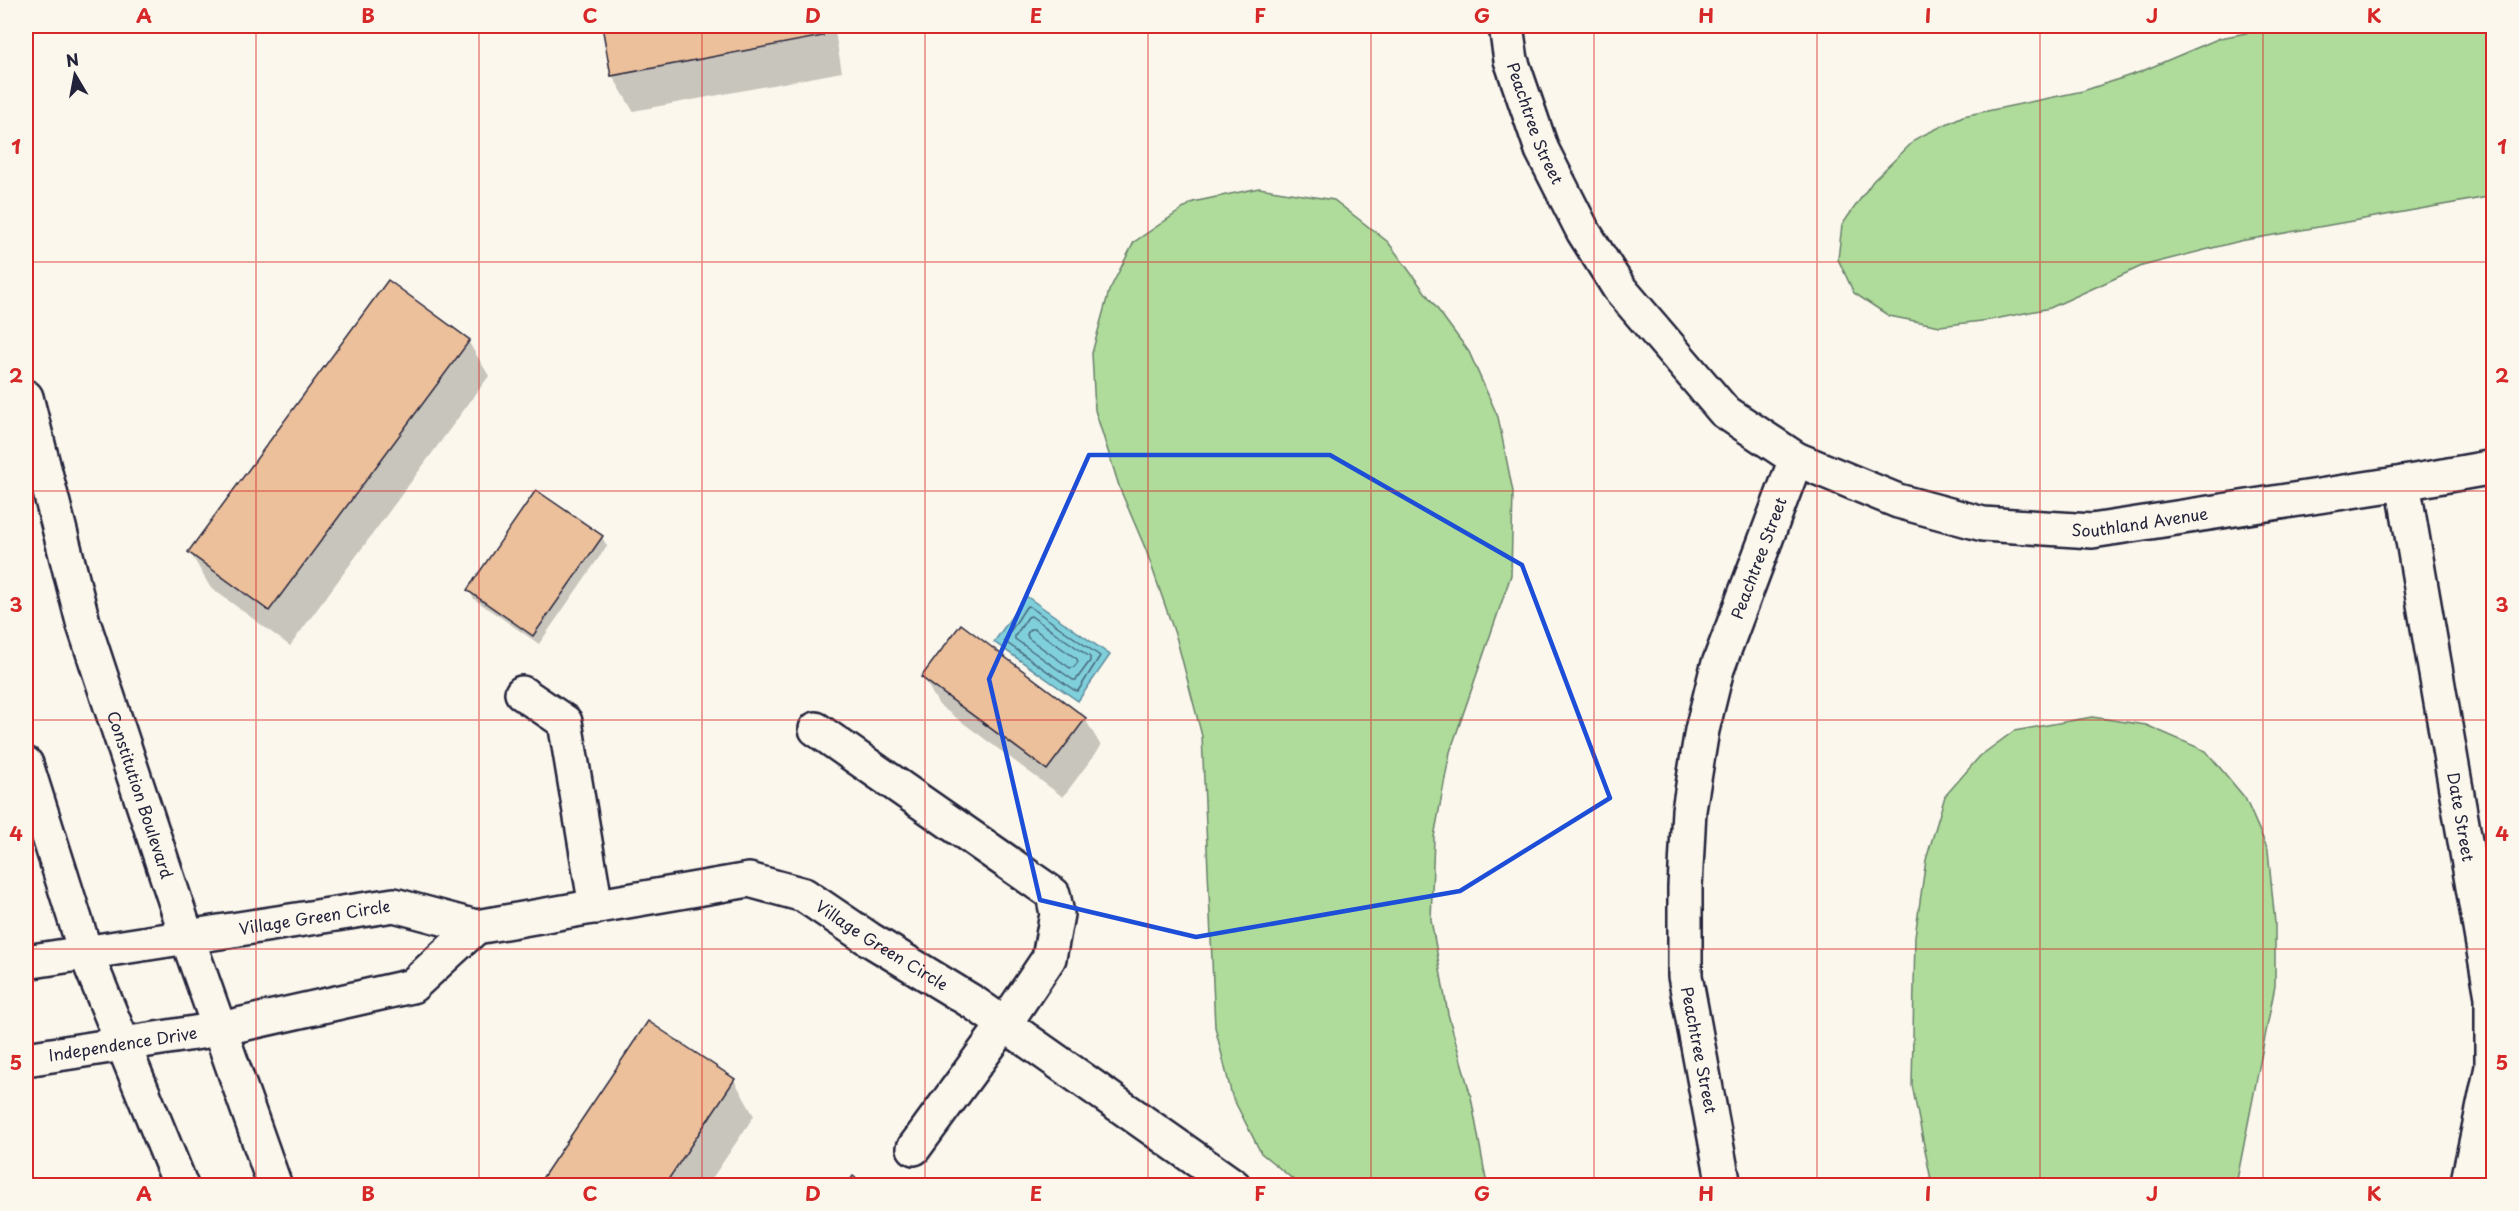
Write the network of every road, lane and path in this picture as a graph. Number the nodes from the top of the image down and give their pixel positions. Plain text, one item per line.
1 (1506, 26) edge
2 (26, 397) edge
3 (1796, 459) junction
4 (2493, 467) edge
5 (2403, 483) junction
6 (522, 693) dead end
7 (816, 729) dead end
8 (26, 764) edge
9 (596, 907) junction
10 (476, 927) junction
11 (187, 937) junction
12 (86, 951) junction
13 (26, 962) edge
14 (1005, 1025) junction
15 (220, 1029) junction
16 (123, 1045) junction
17 (26, 1059) edge
18 (914, 1148) dead end
19 (181, 1185) edge
20 (274, 1185) edge
21 (1234, 1185) edge
22 (1724, 1185) edge
23 (2467, 1185) edge

1 - 3 street, Peachtree Street
2 - 11 street, Constitution Boulevard
3 - 5 street, Southland Avenue
3 - 22 street, Peachtree Street
4 - 5 street, Southland Avenue
5 - 23 street, Date Street
6 - 9 street
7 - 14 street
8 - 12 street
9 - 10 street, Village Green Circle
9 - 14 street, Village Green Circle
10 - 11 street, Village Green Circle
10 - 15 street
11 - 12 street
11 - 15 street, Constitution Boulevard
12 - 13 street
12 - 16 street
14 - 18 street
14 - 21 street, Village Green Circle
15 - 16 street, Independence Drive
15 - 20 street, Constitution Boulevard
16 - 17 street, Independence Drive
16 - 19 street

